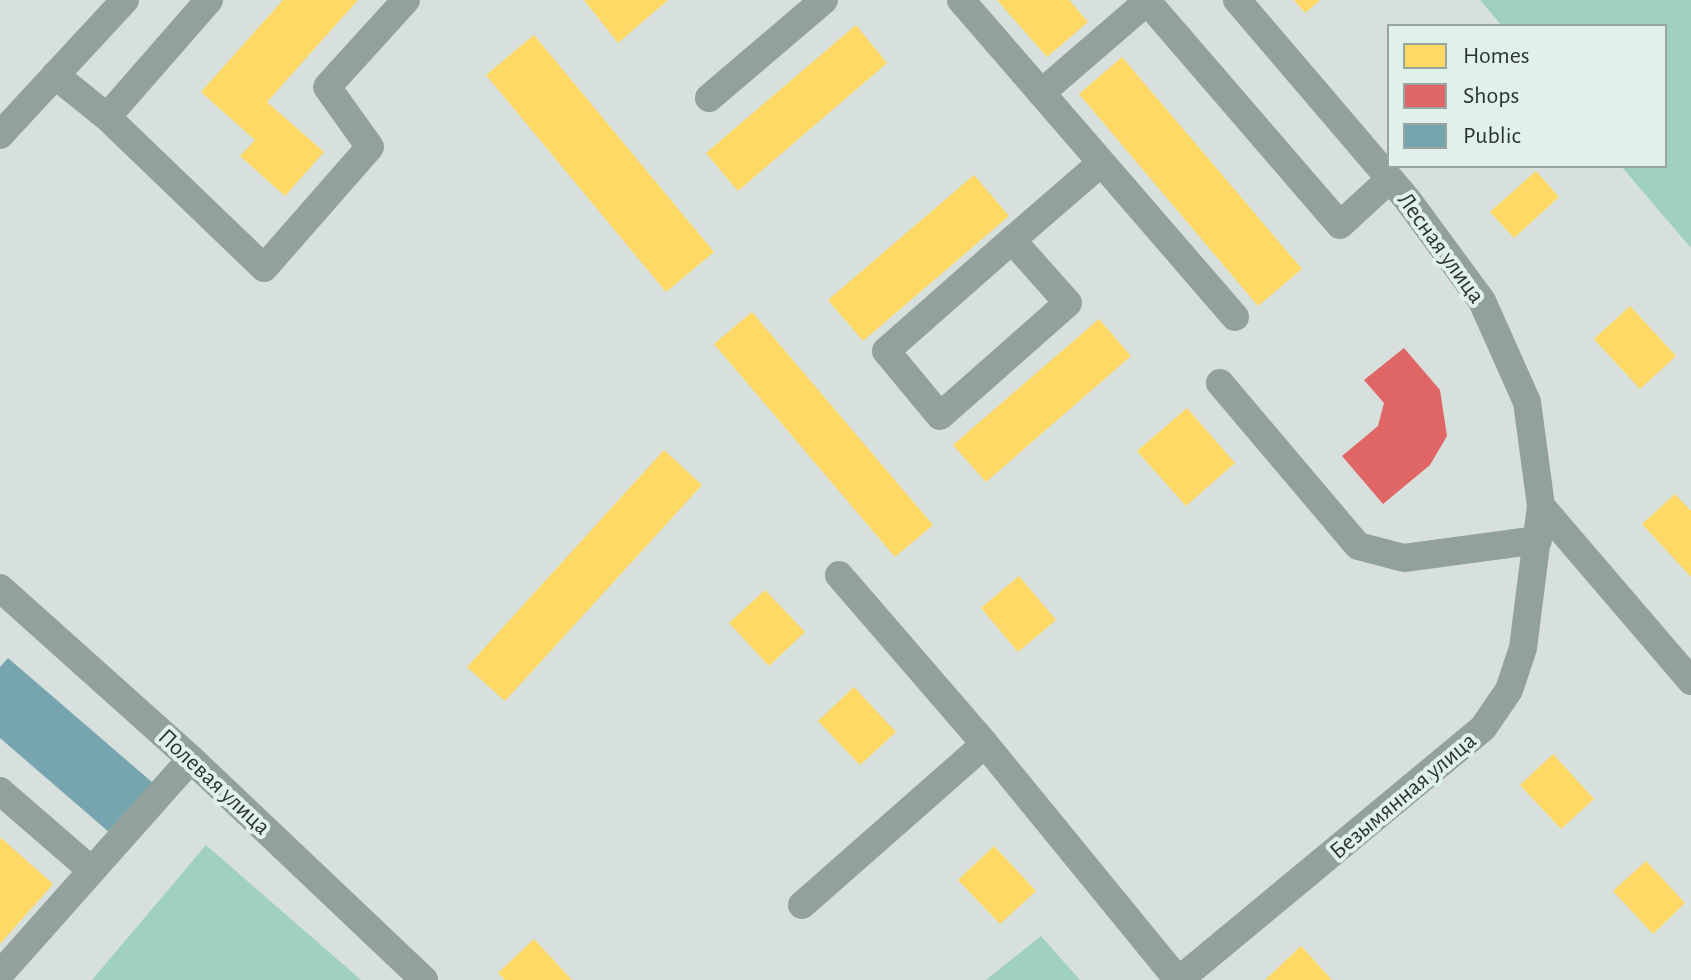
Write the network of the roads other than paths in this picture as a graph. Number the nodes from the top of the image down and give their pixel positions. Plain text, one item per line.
1 (125, 0) edge
2 (209, 0) edge
3 (406, 0) edge
4 (824, 0) edge
5 (961, 0) edge
6 (1148, 0) edge
7 (1237, 0) edge
8 (55, 75) junction
9 (1041, 93) junction
10 (709, 98) dead end
11 (107, 117) junction
12 (0, 135) edge
13 (1101, 163) junction
14 (1390, 179) junction
15 (1012, 240) junction
16 (1235, 317) dead end
17 (1220, 383) dead end
18 (1541, 506) junction
19 (1538, 540) junction
20 (839, 575) dead end
21 (0, 588) edge
22 (1691, 681) edge
23 (985, 744) junction
24 (191, 759) junction
25 (0, 791) edge
26 (90, 869) junction
27 (802, 905) dead end
28 (0, 974) edge
29 (424, 980) edge
30 (1178, 980) edge

1 - 8 street
2 - 11 street
3 - 11 street
4 - 10 street
5 - 9 street
6 - 9 street
6 - 14 street
7 - 14 street, Лесная улица
8 - 11 street
8 - 12 street
9 - 13 street
13 - 15 street
13 - 16 street
14 - 18 street, Лесная улица
15 - 15 street
17 - 19 street
18 - 19 street, Безымянная улица
18 - 22 street
19 - 30 street, Безымянная улица
20 - 23 street
21 - 24 street, Полевая улица
23 - 27 street
23 - 30 street
24 - 26 street
24 - 29 street, Полевая улица
25 - 26 street
26 - 28 street

